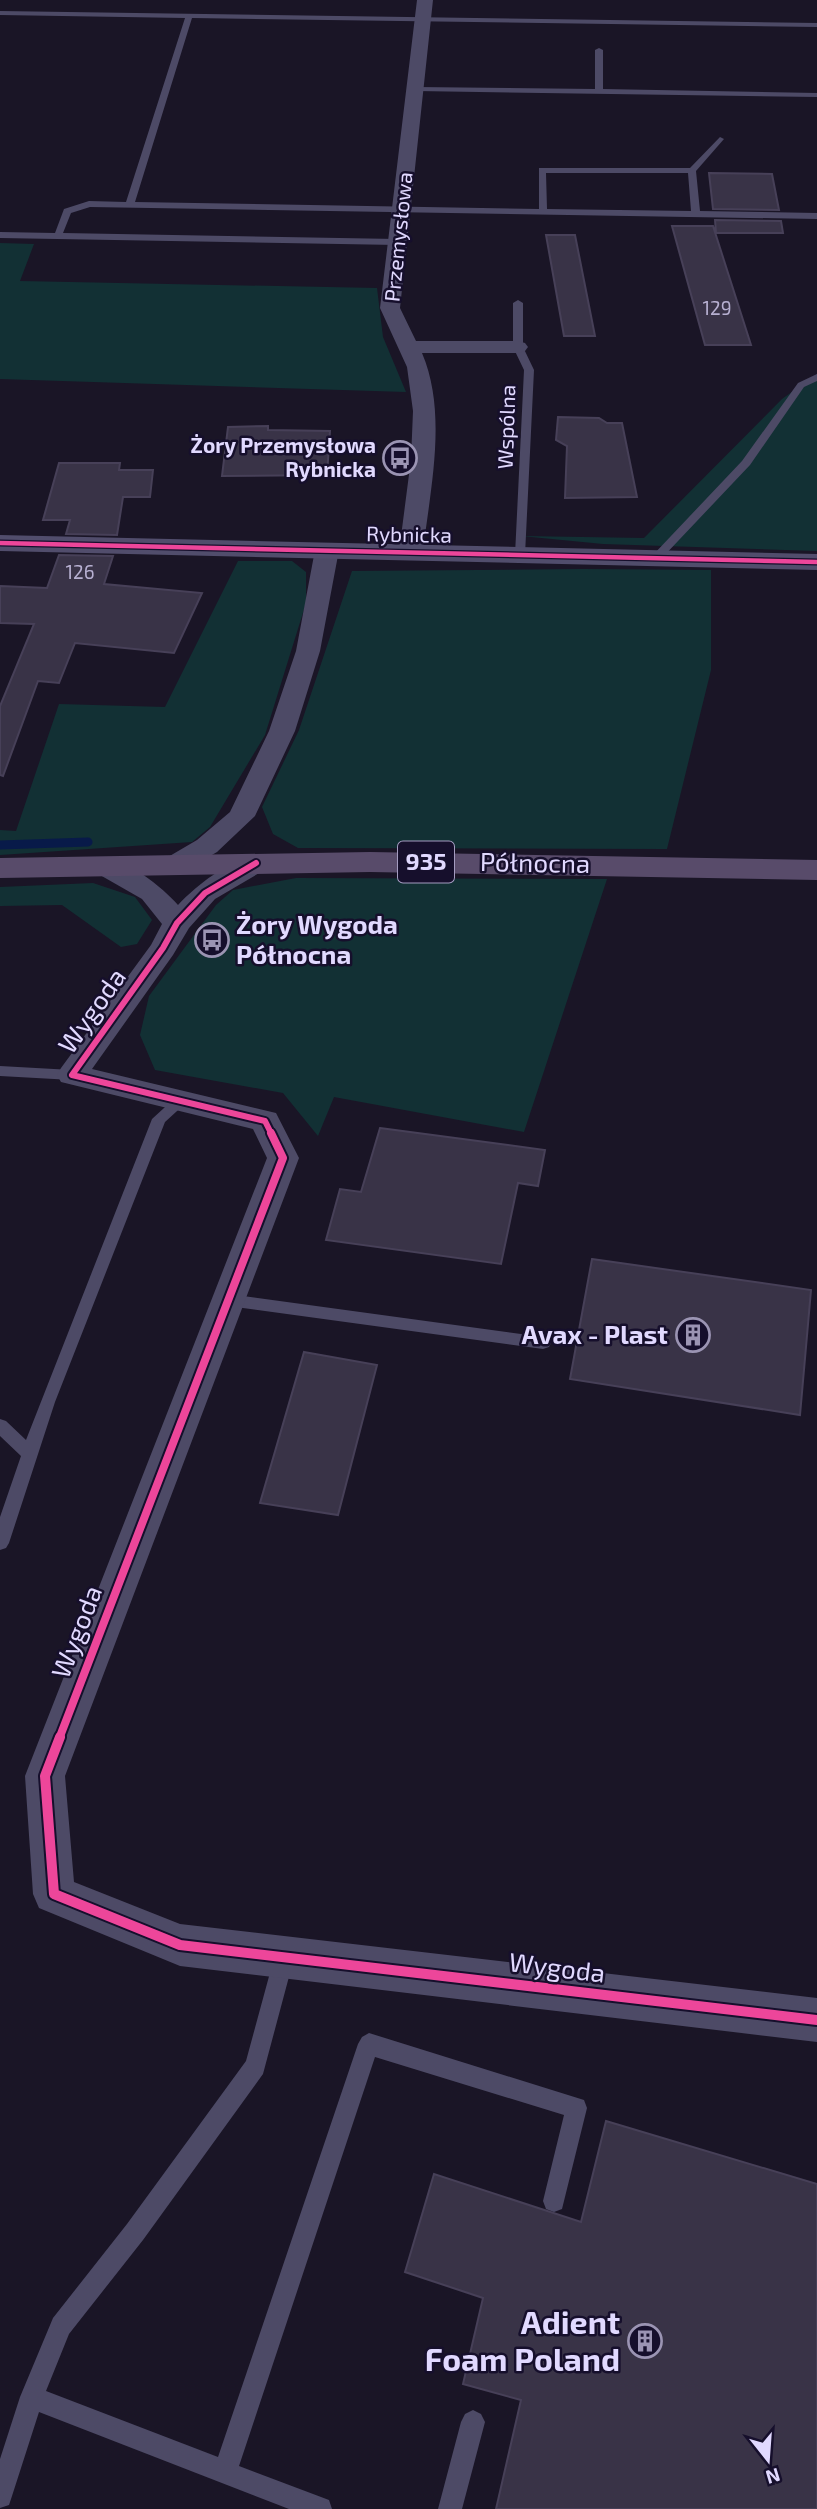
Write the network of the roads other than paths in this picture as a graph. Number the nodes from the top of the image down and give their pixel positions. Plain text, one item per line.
1 (425, 0) edge
2 (0, 13) edge
3 (189, 17) junction
4 (423, 19) junction
5 (817, 25) edge
6 (599, 50) dead end
7 (416, 89) junction
8 (599, 92) junction
9 (817, 95) edge
10 (720, 139) dead end
11 (692, 171) junction
12 (130, 203) junction
13 (400, 208) junction
14 (543, 211) junction
15 (696, 214) junction
16 (817, 216) edge
17 (0, 235) edge
18 (58, 236) junction
19 (397, 242) junction
20 (517, 303) dead end
21 (410, 347) junction
22 (518, 347) junction
23 (817, 377) edge
24 (0, 542) edge
25 (327, 550) junction
26 (411, 552) junction
27 (520, 555) junction
28 (657, 557) junction
29 (817, 562) edge
30 (242, 816) junction
31 (290, 862) junction
32 (178, 863) junction
33 (256, 863) junction
34 (103, 865) junction
35 (0, 868) edge
36 (817, 870) edge
37 (177, 923) junction
38 (0, 1070) edge
39 (72, 1075) junction
40 (181, 1101) junction
41 (228, 1300) junction
42 (543, 1343) dead end
43 (0, 1426) edge
44 (30, 1454) junction
45 (0, 1543) edge
46 (284, 1958) junction
47 (817, 2020) edge
48 (554, 2201) dead end
49 (32, 2397) junction
50 (473, 2422) dead end
51 (225, 2472) junction
52 (0, 2496) edge
53 (320, 2509) edge
54 (450, 2509) edge

1 - 4 street, Przemysłowa
2 - 3 lane
3 - 4 lane
3 - 12 lane
4 - 5 lane
4 - 7 street, Przemysłowa
6 - 8 lane
7 - 8 lane
7 - 13 street, Przemysłowa
8 - 9 lane
10 - 11 lane
11 - 14 lane
11 - 15 lane
12 - 13 lane
12 - 18 lane
13 - 14 lane
13 - 19 street, Przemysłowa
14 - 15 lane
15 - 16 lane
17 - 18 lane
18 - 19 lane
19 - 21 street, Przemysłowa
20 - 22 lane, Wspólna
21 - 22 street
21 - 26 street, Przemysłowa
22 - 27 lane, Wspólna
23 - 28 lane
24 - 25 street, Rybnicka
25 - 26 street, Rybnicka
25 - 30 street
26 - 27 street, Rybnicka
27 - 28 street, Rybnicka
28 - 29 street, Rybnicka
30 - 31 street
30 - 32 street
31 - 33 main road, Północna / 935
31 - 36 main road, Północna / 935
32 - 33 main road, Północna / 935
32 - 34 main road, Północna / 935
33 - 37 street, Wygoda
34 - 35 main road, Północna / 935
34 - 37 street
37 - 39 street, Wygoda
38 - 39 lane
39 - 40 street, Wygoda
40 - 41 street, Wygoda
40 - 44 lane
41 - 42 lane
41 - 46 street, Wygoda
43 - 44 lane
44 - 45 lane
46 - 47 street, Wygoda
46 - 49 lane
48 - 51 lane
49 - 51 lane
49 - 52 lane
50 - 54 lane
51 - 53 lane

